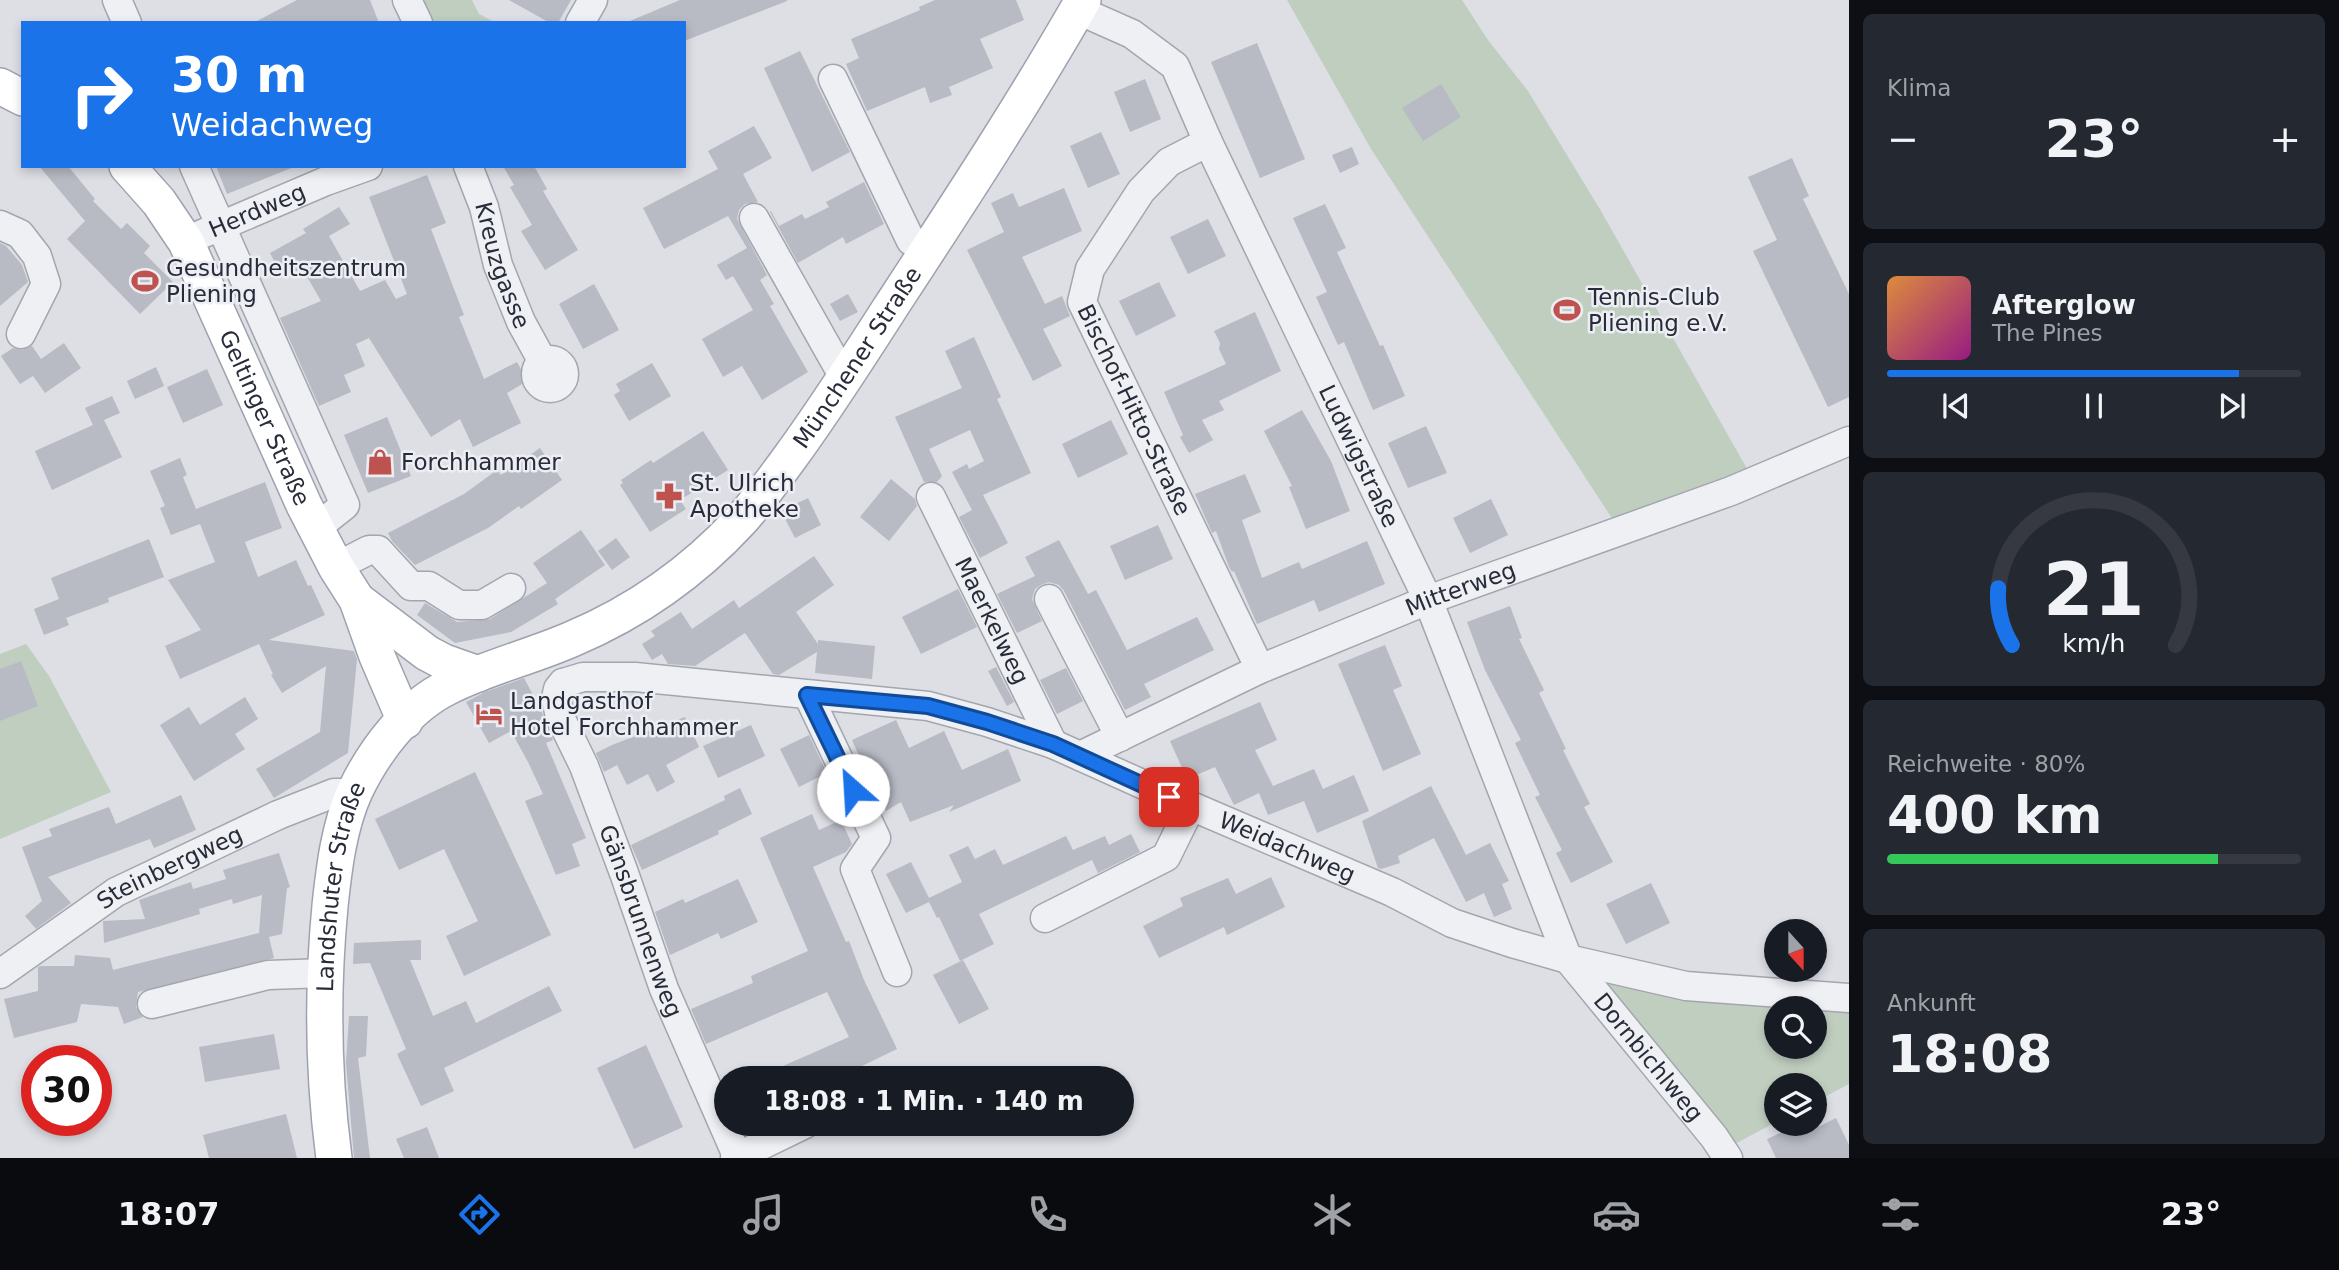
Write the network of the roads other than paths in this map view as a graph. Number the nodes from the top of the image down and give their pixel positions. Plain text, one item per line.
1 (117, 0) edge
2 (407, 0) edge
3 (593, 0) edge
4 (1081, 5) edge
5 (126, 21) edge
6 (417, 21) edge
7 (581, 21) edge
8 (833, 79) dead end
9 (1208, 142) junction
10 (129, 168) edge
11 (195, 168) edge
12 (362, 168) edge
13 (469, 168) edge
14 (754, 218) dead end
15 (0, 225) edge
16 (219, 225) junction
17 (186, 242) junction
18 (928, 250) junction
19 (786, 310) dead end
20 (21, 334) dead end
21 (543, 362) dead end
22 (840, 386) junction
23 (1849, 441) edge
24 (931, 497) dead end
25 (316, 528) junction
26 (337, 567) junction
27 (511, 588) dead end
28 (1049, 599) dead end
29 (357, 600) junction
30 (1429, 600) junction
31 (533, 654) junction
32 (1260, 669) junction
33 (478, 674) junction
34 (563, 683) junction
35 (807, 695) junction
36 (405, 721) junction
37 (1120, 737) junction
38 (1053, 744) junction
39 (1080, 756) junction
40 (354, 793) junction
41 (1191, 806) junction
42 (1045, 918) dead end
43 (1569, 959) junction
44 (897, 972) dead end
45 (326, 973) junction
46 (0, 974) edge
47 (1849, 998) edge
48 (152, 1004) dead end
49 (780, 1136) edge
50 (737, 1157) edge
51 (334, 1158) edge
52 (1728, 1158) edge

1 - 5 street
2 - 6 street
3 - 7 street
4 - 9 street, Ludwigstraße
4 - 18 main road, Münchener Straße
8 - 18 street
9 - 30 street, Ludwigstraße
9 - 32 street, Bischof-Hitto-Straße
10 - 17 main road, Geltinger Straße
11 - 16 street
12 - 16 street, Herdweg
13 - 21 street, Kreuzgasse
14 - 22 street
15 - 20 street
16 - 17 street, Herdweg
16 - 25 street, Geltinger Straße
17 - 25 main road, Geltinger Straße
18 - 22 main road, Münchener Straße
19 - 22 street
22 - 31 main road, Münchener Straße
23 - 30 street, Mitterweg
24 - 38 street, Maerkelweg
25 - 26 main road, Geltinger Straße
26 - 27 street
26 - 29 main road, Geltinger Straße
28 - 37 street
29 - 33 main road, Geltinger Straße
29 - 36 main road, Geltinger Straße
30 - 32 street, Mitterweg
30 - 43 street, Ludwigstraße
31 - 33 main road, Münchener Straße
31 - 34 street
32 - 37 street, Mitterweg
33 - 36 main road, Landshuter Straße
34 - 35 street, Weidachweg
34 - 50 street, Gänsbrunnenweg
35 - 38 street, Weidachweg
35 - 44 street
36 - 40 main road, Landshuter Straße
37 - 39 street, Mitterweg
38 - 39 street, Weidachweg
39 - 41 street, Weidachweg
40 - 45 main road, Landshuter Straße
40 - 46 street, Steinbergweg
41 - 42 street
41 - 43 street, Weidachweg
43 - 47 street, Weidachweg
43 - 52 street, Dornbichlweg
45 - 48 street
45 - 51 main road, Landshuter Straße
49 - 50 street

